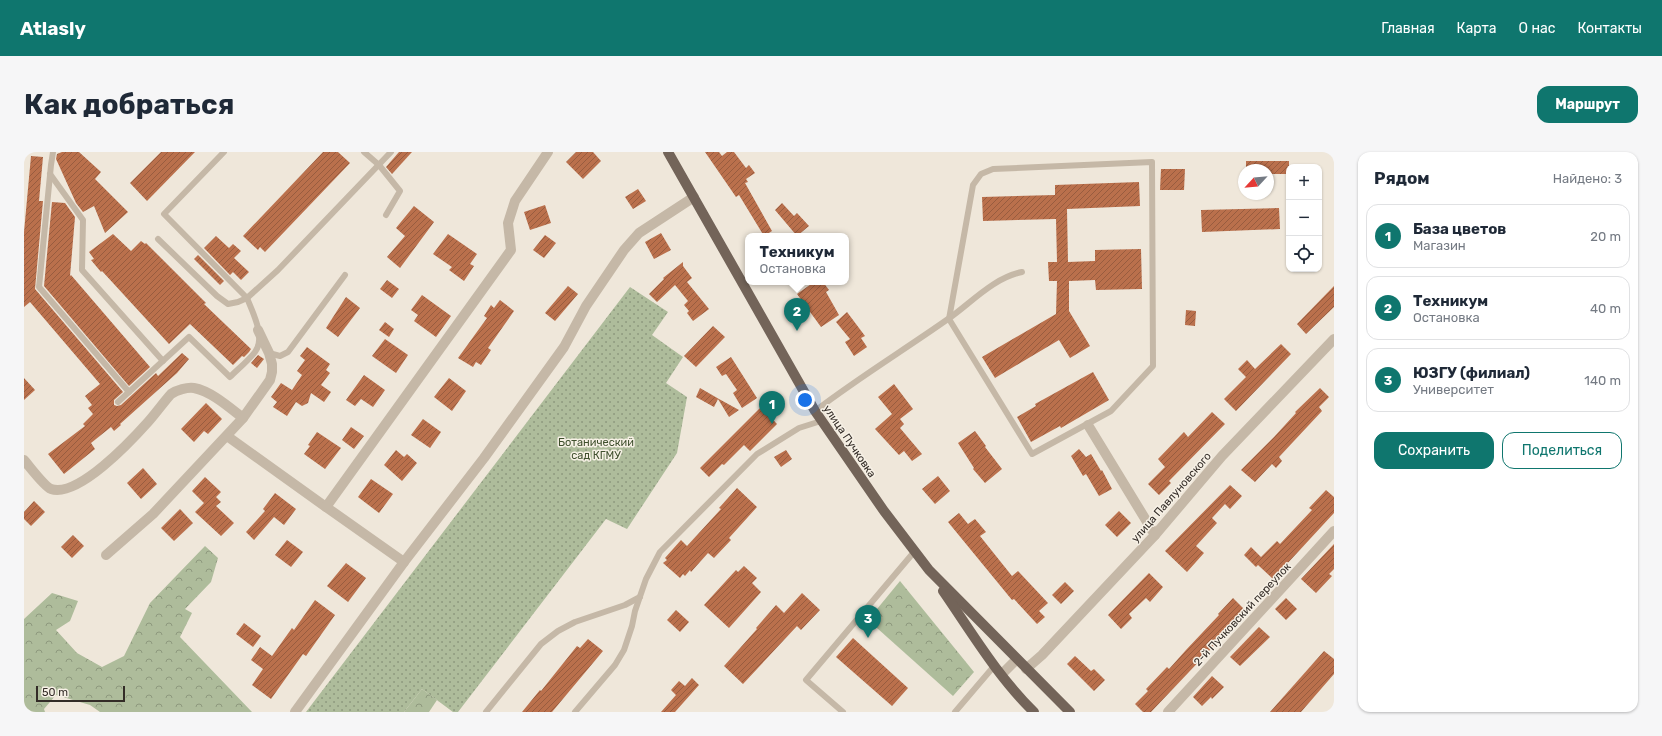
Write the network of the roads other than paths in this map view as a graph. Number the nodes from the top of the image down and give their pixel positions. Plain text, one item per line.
1 (53, 152) edge
2 (224, 152) edge
3 (364, 152) edge
4 (390, 152) edge
5 (548, 152) edge
6 (668, 152) edge
7 (379, 165) junction
8 (50, 174) junction
9 (694, 197) junction
10 (386, 215) dead end
11 (158, 239) dead end
12 (1022, 272) dead end
13 (345, 275) dead end
14 (247, 298) junction
15 (949, 319) junction
16 (258, 330) junction
17 (1334, 339) edge
18 (269, 353) junction
19 (163, 361) junction
20 (129, 392) junction
21 (118, 402) dead end
22 (815, 411) junction
23 (244, 418) junction
24 (821, 421) junction
25 (1088, 424) junction
26 (227, 436) junction
27 (24, 460) edge
28 (326, 507) junction
29 (1334, 532) edge
30 (1155, 535) junction
31 (914, 552) junction
32 (106, 555) dead end
33 (404, 562) junction
34 (929, 570) junction
35 (640, 597) junction
36 (1017, 659) junction
37 (995, 665) junction
38 (1026, 669) junction
39 (1002, 674) junction
40 (295, 712) edge
41 (486, 712) edge
42 (575, 712) edge
43 (843, 712) edge
44 (955, 712) edge
45 (1034, 712) edge
46 (1070, 712) edge
47 (1168, 712) edge

1 - 8 lane
2 - 14 lane
3 - 7 lane
4 - 7 lane
5 - 28 street
6 - 9 main road, улица Пучковка
7 - 10 lane
7 - 14 lane
8 - 19 lane
8 - 20 lane
9 - 22 main road, улица Пучковка
9 - 33 street
11 - 14 lane
12 - 15 lane
13 - 18 lane
14 - 16 lane
15 - 22 lane
15 - 25 lane
15 - 25 lane
16 - 18 street
16 - 19 lane
17 - 30 street, улица Павлуновского
18 - 23 street
19 - 20 lane
20 - 21 lane
22 - 24 main road, улица Пучковка
23 - 26 street
23 - 27 street
24 - 31 main road, улица Пучковка
24 - 35 lane
25 - 30 street
26 - 28 street
26 - 32 street
28 - 33 street
29 - 47 street, 2-й Пучковский переулок
30 - 38 street, улица Павлуновского
31 - 34 main road, улица Пучковка
31 - 43 lane
33 - 40 street
34 - 36 main road, улица Пучковка
34 - 37 main road, улица Пучковка
35 - 41 lane
35 - 42 lane
36 - 38 main road, улица Пучковка
36 - 39 street
37 - 39 main road, улица Пучковка
37 - 44 lane
38 - 46 main road, улица Пучковка
39 - 45 main road, улица Пучковка

